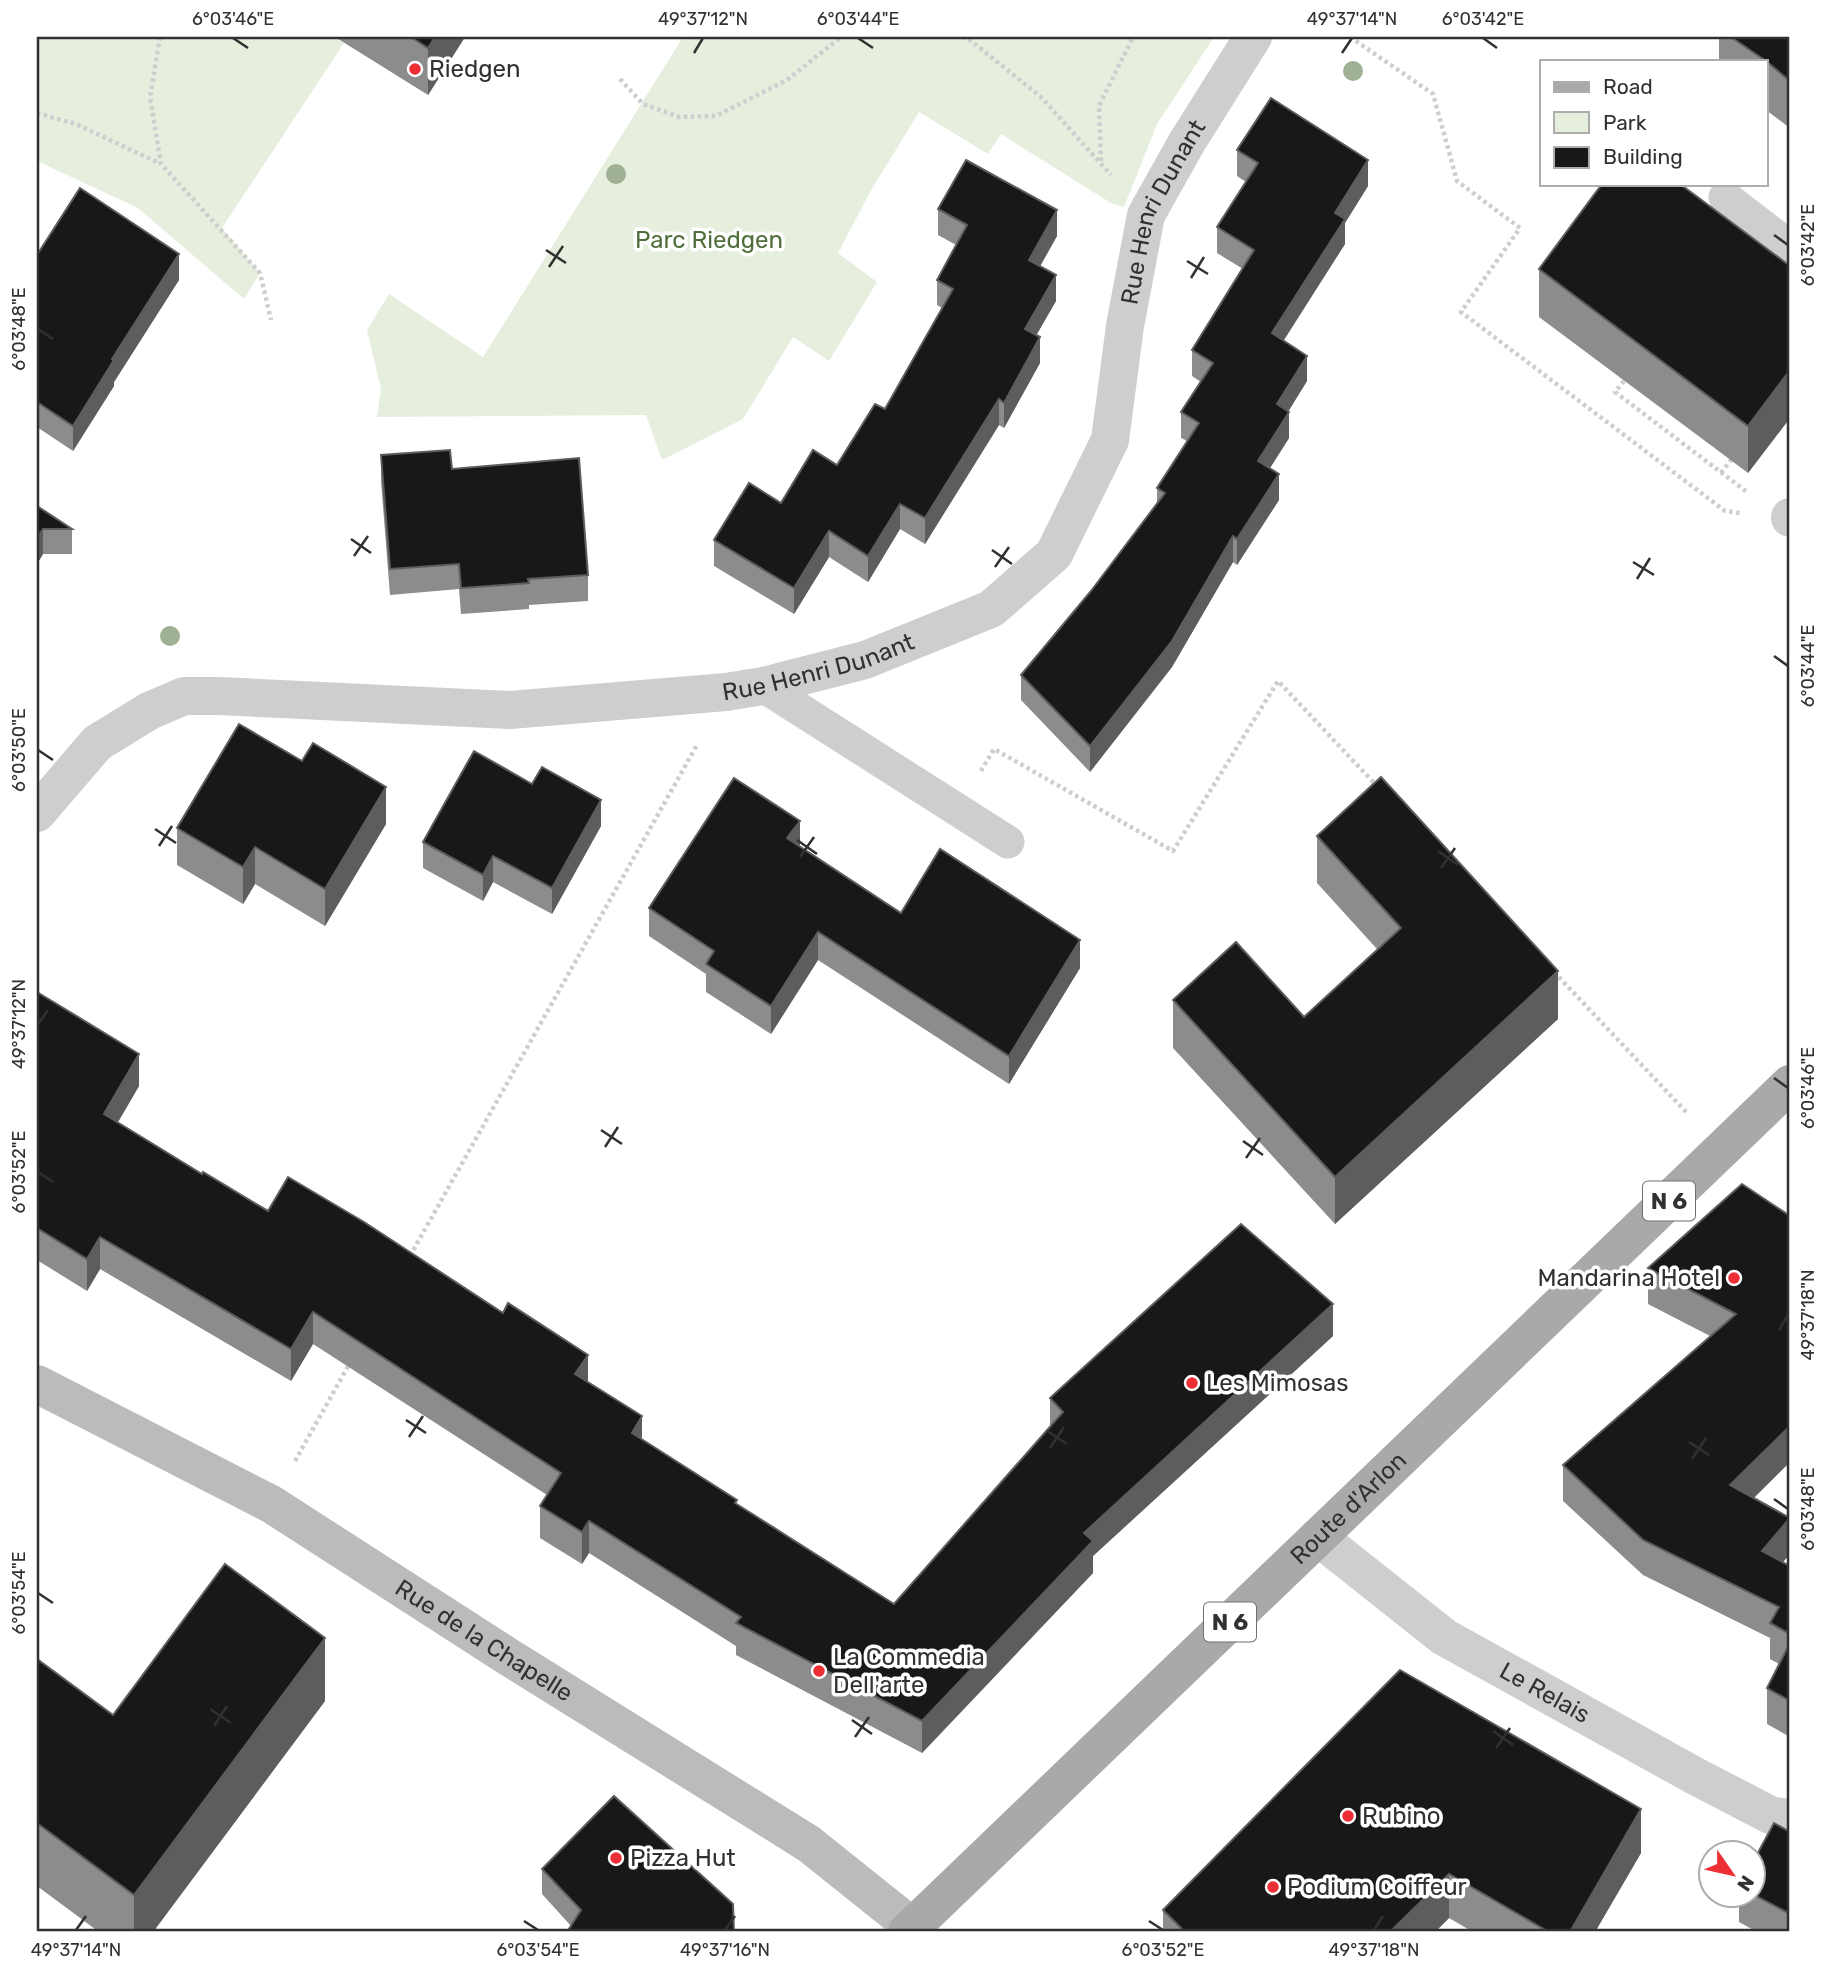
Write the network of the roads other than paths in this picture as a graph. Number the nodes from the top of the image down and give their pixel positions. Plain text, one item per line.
1 (1253, 37) edge
2 (1725, 197) dead end
3 (1790, 247) edge
4 (763, 686) junction
5 (37, 813) edge
6 (1008, 842) dead end
7 (1790, 1084) edge
8 (37, 1384) edge
9 (1318, 1538) junction
10 (1790, 1818) edge
11 (913, 1931) edge

1 - 4 street, Rue Henri Dunant
2 - 3 lane
4 - 5 street, Rue Henri Dunant
4 - 6 lane
7 - 9 main road, Route d'Arlon / N 6
8 - 11 main road, Rue de la Chapelle
9 - 10 street, Le Relais
9 - 11 main road, Route d'Arlon / N 6

